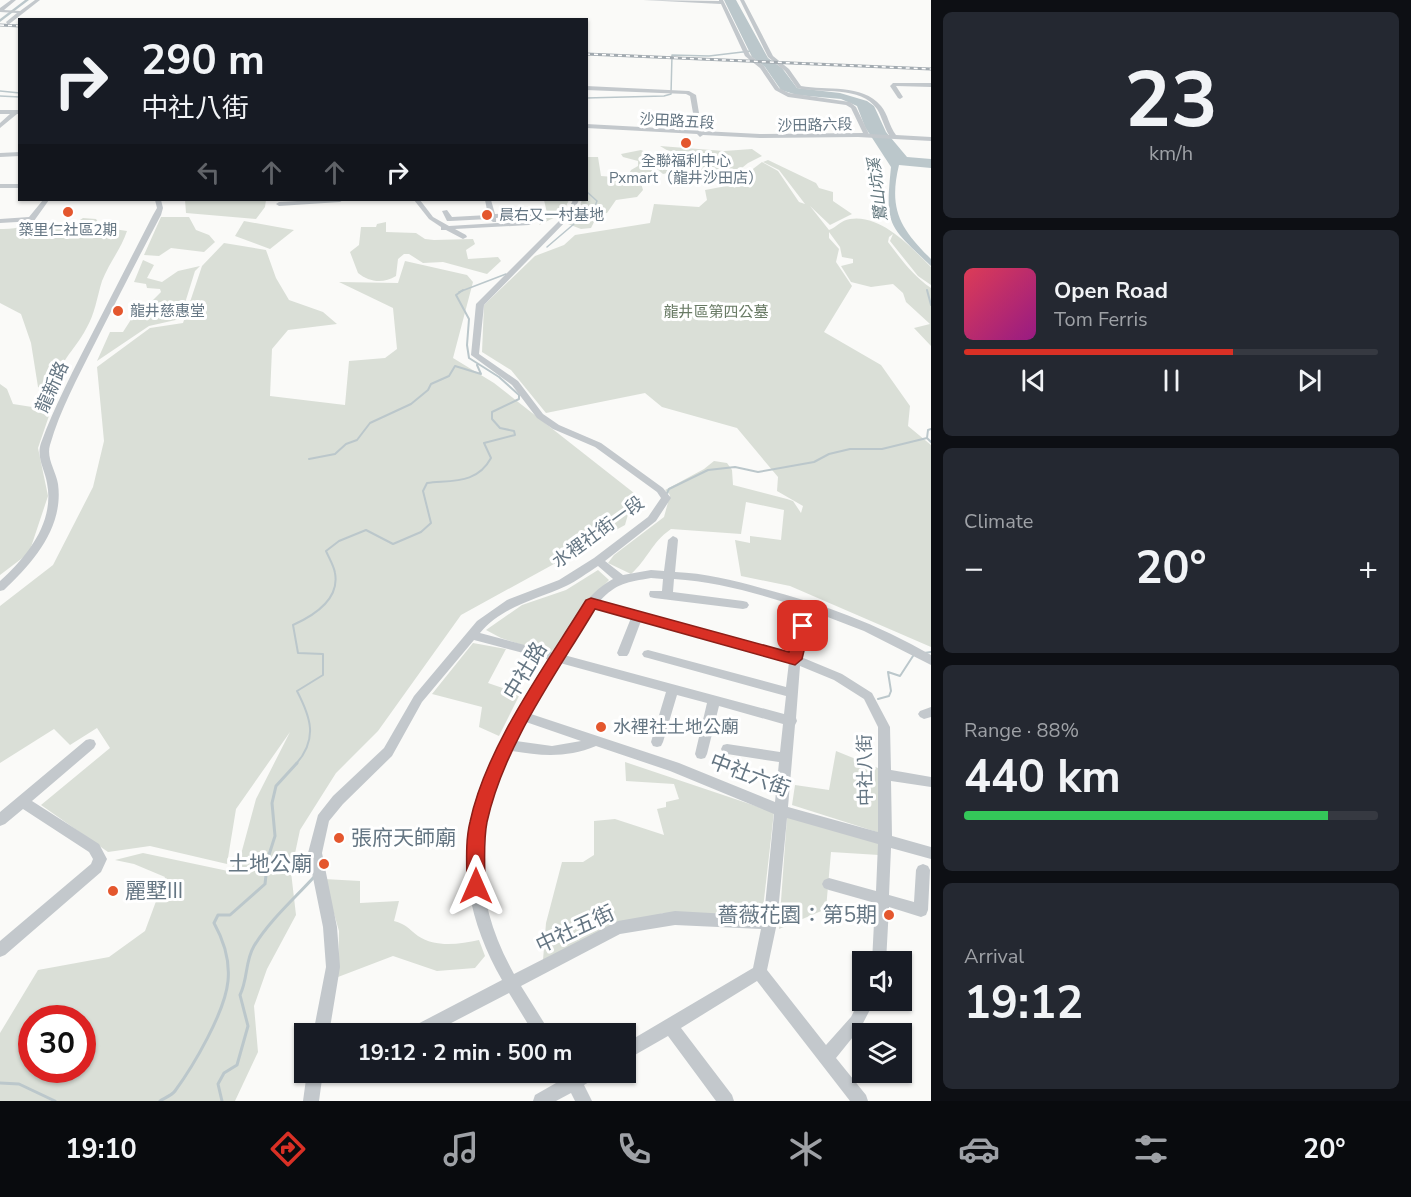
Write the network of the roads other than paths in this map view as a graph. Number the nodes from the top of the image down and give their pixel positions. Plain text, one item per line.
1 (14, 0) edge
2 (38, 0) edge
3 (645, 0) edge
4 (742, 0) edge
5 (721, 1) edge
6 (1, 11) edge
7 (18, 12) dead end
8 (8, 22) dead end
9 (931, 85) edge
10 (588, 88) edge
11 (900, 97) dead end
12 (0, 113) edge
13 (17, 113) edge
14 (0, 126) edge
15 (588, 128) edge
16 (660, 131) junction
17 (631, 132) junction
18 (700, 134) junction
19 (868, 136) junction
20 (761, 137) joint
21 (892, 137) junction
22 (931, 140) edge
23 (0, 154) edge
24 (18, 154) edge
25 (0, 186) edge
26 (18, 186) edge
27 (45, 201) edge
28 (158, 201) edge
29 (330, 201) edge
30 (418, 201) edge
31 (488, 201) edge
32 (576, 201) edge
33 (279, 204) dead end
34 (445, 211) dead end
35 (533, 214) dead end
36 (492, 215) junction
37 (0, 221) edge
38 (530, 223) dead end
39 (495, 225) junction
40 (444, 228) junction
41 (463, 237) dead end
42 (673, 540) dead end
43 (598, 561) junction
44 (668, 575) junction
45 (621, 579) junction
46 (0, 587) edge
47 (654, 594) dead end
48 (667, 596) junction
49 (591, 603) junction
50 (742, 605) dead end
51 (808, 605) junction
52 (637, 616) junction
53 (473, 635) junction
54 (623, 653) dead end
55 (648, 654) dead end
56 (557, 658) junction
57 (795, 659) junction
58 (931, 661) edge
59 (673, 689) junction
60 (793, 693) junction
61 (714, 700) junction
62 (522, 716) junction
63 (790, 721) junction
64 (594, 741) junction
65 (657, 742) dead end
66 (90, 744) dead end
67 (508, 745) junction
68 (727, 749) dead end
69 (700, 754) dead end
70 (786, 758) junction
71 (884, 774) junction
72 (931, 782) edge
73 (23, 802) junction
74 (779, 810) junction
75 (0, 820) edge
76 (885, 841) junction
77 (931, 854) edge
78 (922, 870) dead end
79 (829, 884) dead end
80 (882, 899) junction
81 (770, 923) junction
82 (0, 950) edge
83 (880, 951) edge
84 (759, 972) junction
85 (511, 984) junction
86 (862, 1011) edge
87 (323, 1023) edge
88 (434, 1023) edge
89 (536, 1023) edge
90 (671, 1027) junction
91 (636, 1046) edge
92 (826, 1057) junction
93 (313, 1083) edge
94 (564, 1083) edge
95 (574, 1083) edge
96 (311, 1101) edge
97 (541, 1101) edge
98 (584, 1101) edge
99 (726, 1101) edge
100 (860, 1101) edge

1 - 6 street
2 - 8 street
3 - 5 street
4 - 21 street
5 - 19 street
6 - 7 street
9 - 11 street
10 - 18 street
12 - 13 street
13 - 14 street
15 - 16 street, 沙田路五段
15 - 17 street, 沙田路五段
16 - 17 street
16 - 18 street, 沙田路五段
17 - 18 street, 沙田路五段
18 - 20 street, 沙田路五段
19 - 20 street, 沙田路六段
19 - 21 street, 沙田路六段
21 - 22 street
23 - 24 street
25 - 26 street
27 - 37 street
28 - 46 street, 龍新路
29 - 33 street
30 - 40 street
31 - 36 street
32 - 43 street, 水裡社街一段
34 - 36 street
35 - 36 street
36 - 39 street
38 - 39 street
39 - 40 street
40 - 41 street
42 - 44 street
43 - 45 street
43 - 53 street, 水裡社街一段
44 - 45 street
44 - 48 street
44 - 51 street
45 - 49 street, 中社路
47 - 48 street
48 - 50 street
49 - 52 street, 中社八街
49 - 56 street, 中社路
51 - 57 street
51 - 58 street
52 - 54 street
52 - 57 street, 中社八街
53 - 56 street
53 - 87 street, 水裡社街一段
55 - 60 street
56 - 59 street
56 - 62 street, 中社路
57 - 60 street
57 - 71 street, 中社八街
59 - 61 street
59 - 65 street
60 - 63 street
61 - 63 street
61 - 69 street
62 - 64 street, 中社六街
62 - 67 street, 中社路
63 - 70 street
64 - 67 street
64 - 74 street, 中社六街
66 - 73 street
67 - 85 street, 中社路
68 - 70 street
70 - 74 street
71 - 72 street
71 - 76 street, 中社八街
73 - 75 street
73 - 82 street
74 - 76 street, 中社六街
74 - 81 street
76 - 77 street, 中社六街
76 - 80 street, 中社八街
78 - 80 street
79 - 80 street
80 - 83 street, 中社八街
81 - 84 street
81 - 85 street, 中社五街
84 - 90 street
84 - 92 street
85 - 88 street, 中社五街
85 - 89 street, 中社路
86 - 92 street
90 - 91 street
90 - 99 street
92 - 100 street
93 - 96 street
94 - 97 street
95 - 98 street

